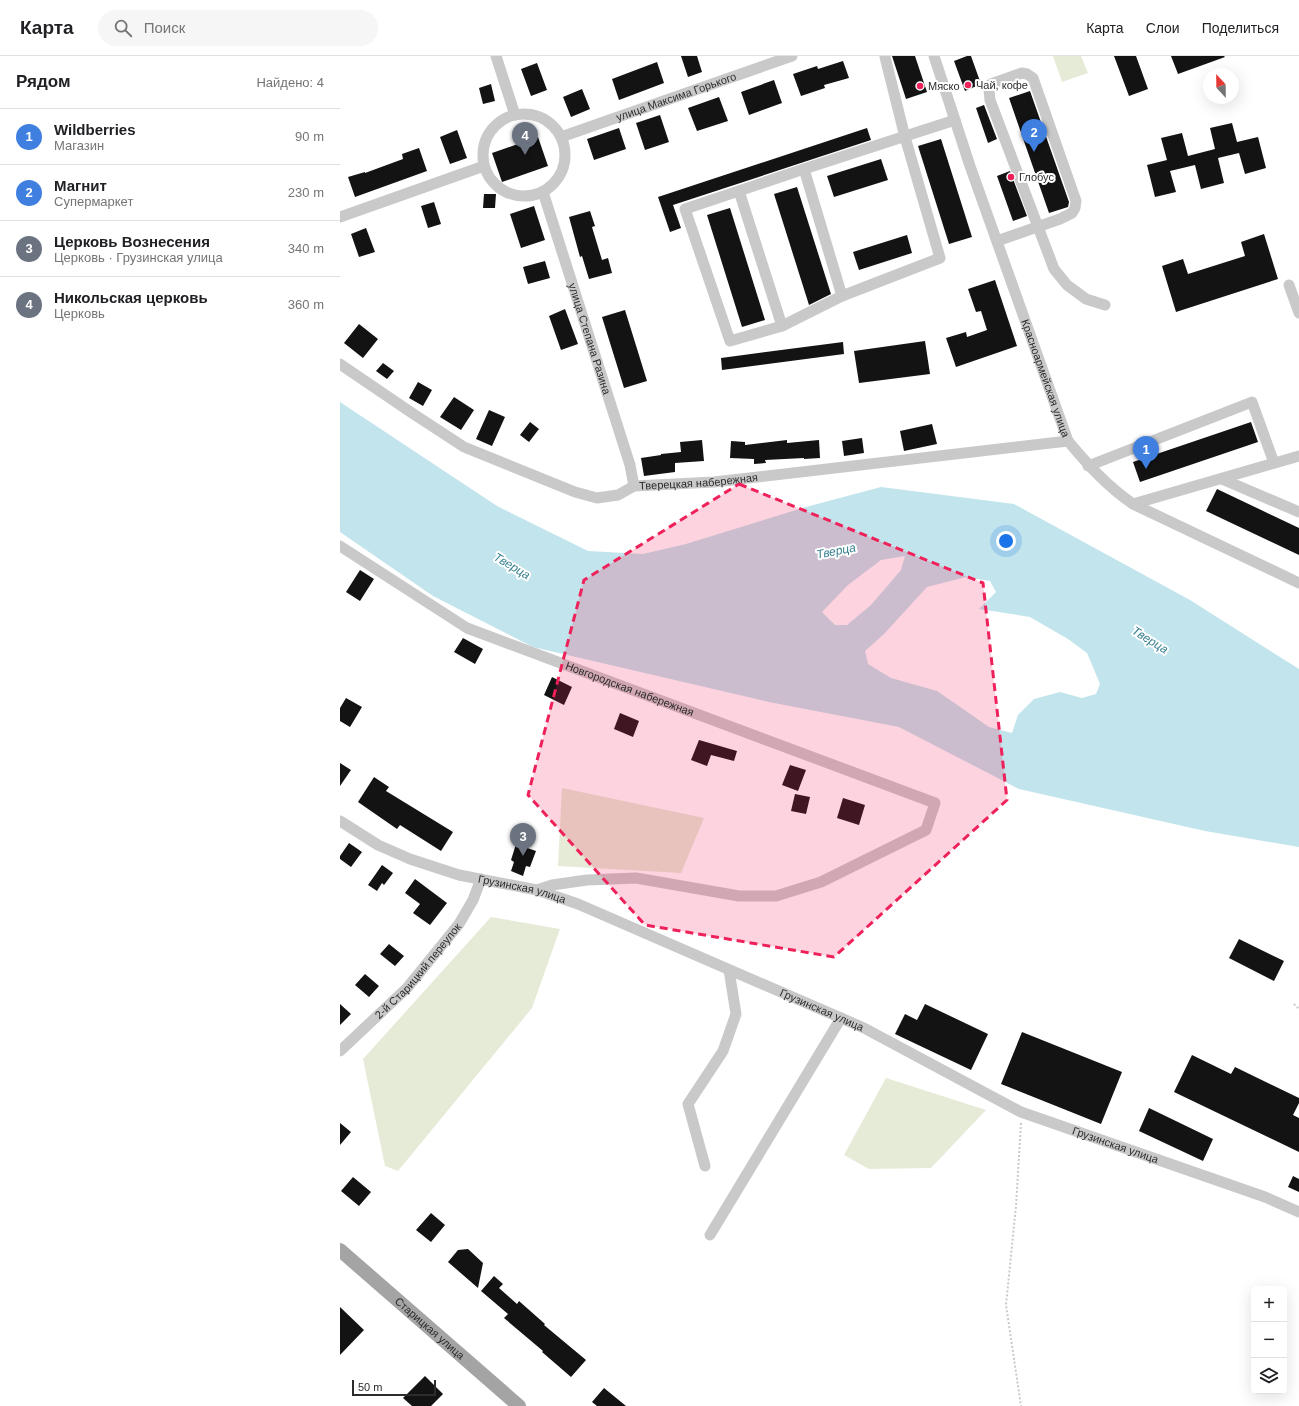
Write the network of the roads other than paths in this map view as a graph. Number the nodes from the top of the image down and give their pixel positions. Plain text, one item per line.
1 (496, 56) edge
2 (792, 56) edge
3 (934, 56) edge
4 (885, 57) dead end
5 (515, 115) junction
6 (955, 120) junction
7 (560, 137) junction
8 (905, 137) junction
9 (484, 166) junction
10 (804, 169) junction
11 (739, 191) junction
12 (543, 192) junction
13 (340, 217) edge
14 (1037, 227) junction
15 (997, 241) junction
16 (1290, 285) dead end
17 (842, 296) junction
18 (1105, 305) dead end
19 (1299, 313) edge
20 (782, 326) junction
21 (340, 364) edge
22 (1068, 441) junction
23 (1299, 456) edge
24 (1274, 463) junction
25 (1088, 466) junction
26 (1222, 479) junction
27 (634, 486) junction
28 (1133, 504) junction
29 (1299, 512) edge
30 (340, 546) edge
31 (1299, 583) edge
32 (340, 821) edge
33 (481, 879) junction
34 (537, 890) junction
35 (730, 970) junction
36 (841, 1018) junction
37 (340, 1051) edge
38 (705, 1166) dead end
39 (1299, 1212) edge
40 (710, 1235) dead end
41 (340, 1250) edge
42 (519, 1406) edge

1 - 5 street
2 - 7 street, улица Максима Горького
3 - 6 street, Красноармейская улица
4 - 8 street
5 - 7 street
5 - 9 street
6 - 8 street
6 - 15 street, Красноармейская улица
7 - 12 street
8 - 10 street
8 - 17 street
9 - 12 street
9 - 13 street
10 - 11 street
10 - 17 street
11 - 20 street
11 - 20 street
12 - 27 street, улица Степана Разина
14 - 14 street
14 - 15 street
14 - 18 street
15 - 22 street, Красноармейская улица
16 - 19 street
17 - 20 street
21 - 27 street, Тверецкая набережная
22 - 25 street, Красноармейская улица
22 - 27 street, Тверецкая набережная
23 - 24 street
24 - 25 street
24 - 26 street
25 - 28 street, Красноармейская улица
26 - 28 street
26 - 29 street
28 - 31 street, Красноармейская улица
30 - 34 street, Новгородская набережная
32 - 33 street, Грузинская улица
33 - 34 street, Грузинская улица
33 - 37 street, 2-й Старицкий переулок
34 - 35 street, Грузинская улица
35 - 36 street, Грузинская улица
35 - 38 street
36 - 39 street, Грузинская улица
36 - 40 street
41 - 42 main road, Старицкая улица

